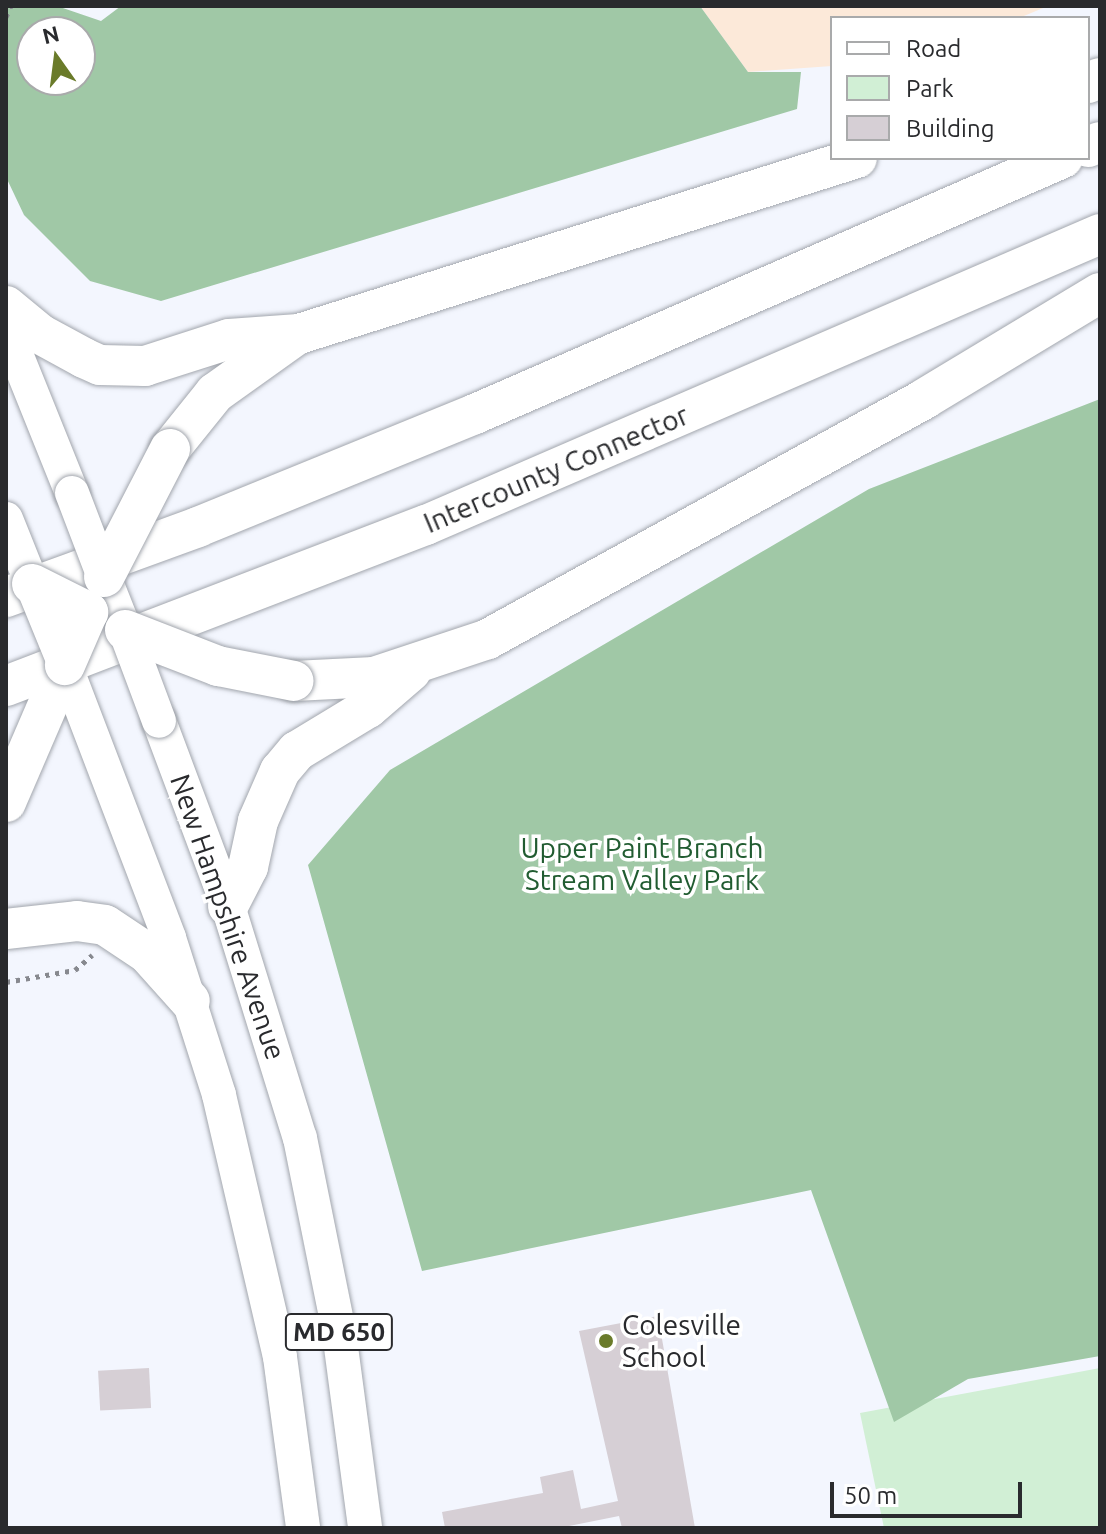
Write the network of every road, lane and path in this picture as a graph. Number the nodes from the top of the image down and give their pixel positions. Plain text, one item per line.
1 (11, 6) edge
2 (6, 17) edge
3 (851, 160) edge
4 (1058, 160) edge
5 (1100, 234) edge
6 (1100, 293) edge
7 (6, 306) edge
8 (6, 329) edge
9 (299, 334) junction
10 (6, 519) edge
11 (15, 584) edge
12 (96, 594) junction
13 (125, 630) junction
14 (65, 665) junction
15 (414, 668) junction
16 (6, 686) edge
17 (13, 789) edge
18 (228, 906) junction
19 (6, 929) edge
20 (97, 947) dead end
21 (6, 982) edge
22 (190, 1001) junction
23 (303, 1528) edge
24 (365, 1528) edge

1 - 2 path
3 - 9 highway
4 - 11 highway
5 - 16 highway, Intercounty Connector
6 - 15 highway
7 - 9 highway
8 - 12 main road, bridge
9 - 12 highway, bridge
10 - 11 main road, MD 650
11 - 12 highway, bridge
11 - 14 main road, MD 650, bridge
12 - 13 highway
12 - 14 highway, bridge
13 - 15 highway, bridge
13 - 18 main road, New Hampshire Avenue / MD 650, bridge
14 - 17 highway
14 - 22 main road, MD 650
15 - 18 highway
18 - 24 main road, New Hampshire Avenue / MD 650
19 - 22 highway
20 - 21 path
22 - 23 main road, MD 650

